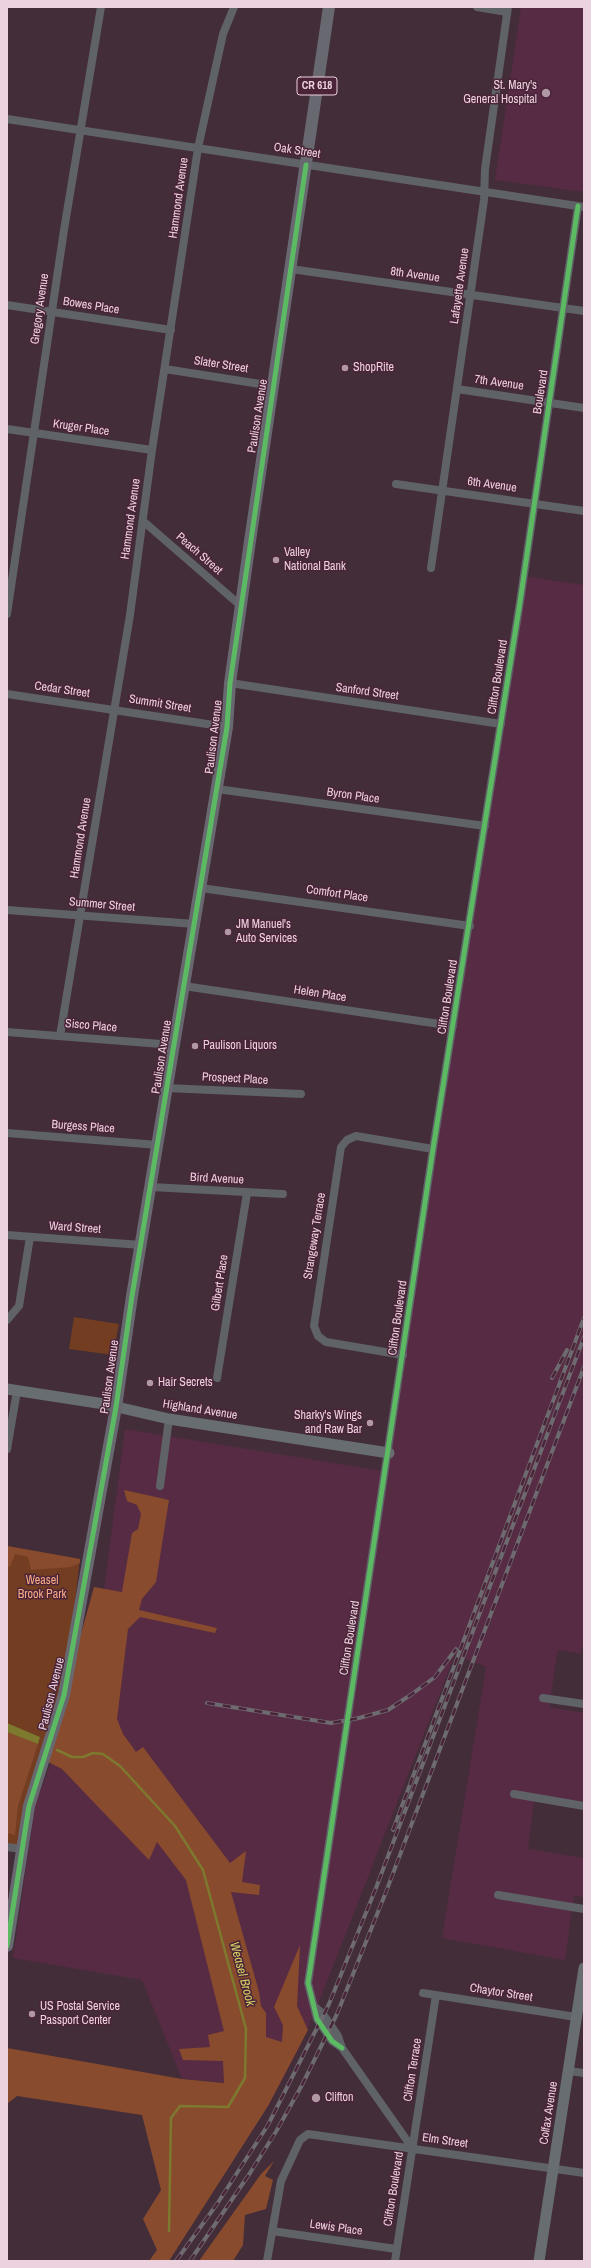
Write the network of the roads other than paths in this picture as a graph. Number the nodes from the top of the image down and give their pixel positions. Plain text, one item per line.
1 (100, 7) edge
2 (234, 7) edge
3 (329, 7) edge
4 (477, 7) edge
5 (507, 10) edge
6 (7, 119) edge
7 (81, 129) junction
8 (198, 148) junction
9 (306, 165) junction
10 (484, 191) junction
11 (581, 207) edge
12 (291, 270) junction
13 (471, 294) junction
14 (7, 305) edge
15 (564, 308) junction
16 (52, 312) junction
17 (584, 312) edge
18 (171, 330) junction
19 (165, 368) junction
20 (273, 386) junction
21 (457, 389) junction
22 (549, 403) junction
23 (584, 408) edge
24 (7, 429) edge
25 (34, 433) junction
26 (152, 450) junction
27 (396, 484) dead end
28 (442, 490) junction
29 (534, 503) junction
30 (584, 511) edge
31 (143, 521) junction
32 (431, 568) dead end
33 (523, 581) joint
34 (241, 606) junction
35 (7, 614) edge
36 (230, 683) junction
37 (7, 694) edge
38 (114, 710) junction
39 (501, 724) junction
40 (227, 727) junction
41 (217, 789) junction
42 (485, 826) junction
43 (201, 888) junction
44 (7, 910) edge
45 (80, 915) junction
46 (195, 924) junction
47 (470, 926) junction
48 (184, 986) junction
49 (453, 1026) junction
50 (7, 1032) edge
51 (60, 1036) junction
52 (174, 1045) junction
53 (167, 1088) junction
54 (301, 1094) dead end
55 (7, 1133) edge
56 (158, 1145) junction
57 (433, 1149) junction
58 (151, 1187) junction
59 (247, 1192) junction
60 (283, 1194) dead end
61 (7, 1235) edge
62 (30, 1237) junction
63 (141, 1245) junction
64 (7, 1320) edge
65 (403, 1355) junction
66 (217, 1378) dead end
67 (12, 1390) edge
68 (116, 1407) junction
69 (169, 1419) junction
70 (7, 1449) edge
71 (389, 1453) junction
72 (160, 1486) dead end
73 (543, 1698) dead end
74 (584, 1704) edge
75 (514, 1794) dead end
76 (584, 1806) edge
77 (7, 1847) edge
78 (22, 1849) junction
79 (498, 1895) dead end
80 (584, 1909) edge
81 (7, 1946) edge
82 (584, 1968) edge
83 (423, 1993) dead end
84 (436, 1995) junction
85 (576, 2017) junction
86 (569, 2071) junction
87 (584, 2073) edge
88 (413, 2149) junction
89 (553, 2168) junction
90 (584, 2173) edge
91 (272, 2231) junction
92 (396, 2249) junction
93 (267, 2261) edge
94 (395, 2261) edge
95 (538, 2261) edge

1 - 7 street, Gregory Avenue
2 - 8 street, Hammond Avenue
3 - 9 main road, Paulison Avenue / CR 618
4 - 5 street
5 - 10 street, Lafayette Avenue
6 - 7 street, Oak Street
7 - 8 street, Oak Street
7 - 16 street, Gregory Avenue
8 - 9 street, Oak Street
8 - 18 street, Hammond Avenue
9 - 10 street, Oak Street
9 - 12 main road, Paulison Avenue / CR 618
10 - 11 street, Oak Street
10 - 13 street, Lafayette Avenue
11 - 15 street, Boulevard
12 - 13 street, 8th Avenue
12 - 20 main road, Paulison Avenue / CR 618
13 - 15 street, 8th Avenue
13 - 21 street, Lafayette Avenue
14 - 16 street, Bowes Place
15 - 17 street, 8th Avenue
15 - 22 street, Boulevard
16 - 18 street, Bowes Place
16 - 25 street, Gregory Avenue
18 - 19 street, Hammond Avenue
19 - 20 street, Slater Street
19 - 26 street, Hammond Avenue
20 - 34 main road, Paulison Avenue / CR 618
21 - 22 street, 7th Avenue
21 - 28 street, Lafayette Avenue
22 - 23 street, 7th Avenue
22 - 29 street, Boulevard
24 - 25 street, Kruger Place
25 - 26 street, Kruger Place
25 - 35 street, Gregory Avenue
26 - 31 street, Hammond Avenue
27 - 28 street, 6th Avenue
28 - 29 street, 6th Avenue
28 - 32 street, Lafayette Avenue
29 - 30 street, 6th Avenue
29 - 33 street, Boulevard
31 - 34 street, Peach Street
31 - 38 street, Hammond Avenue
33 - 39 street, Clifton Boulevard
34 - 36 main road, Paulison Avenue / CR 618
36 - 39 street, Sanford Street
36 - 40 main road, Paulison Avenue / CR 618
37 - 38 street, Cedar Street
38 - 40 street, Summit Street
38 - 45 street, Hammond Avenue
39 - 42 street, Clifton Boulevard
40 - 41 main road, Paulison Avenue / CR 618
41 - 42 street, Byron Place
41 - 43 main road, Paulison Avenue / CR 618
42 - 47 street, Clifton Boulevard
43 - 46 main road, Paulison Avenue / CR 618
43 - 47 street, Comfort Place
44 - 45 street, Summer Street
45 - 46 street, Summer Street
45 - 51 street, Hammond Avenue
46 - 48 main road, Paulison Avenue / CR 618
47 - 49 street, Clifton Boulevard
48 - 49 street, Helen Place
48 - 52 main road, Paulison Avenue / CR 618
49 - 57 street, Clifton Boulevard
50 - 51 street, Sisco Place
51 - 52 street, Sisco Place
52 - 53 main road, Paulison Avenue / CR 618
53 - 54 street, Prospect Place
53 - 56 main road, Paulison Avenue / CR 618
55 - 56 street, Burgess Place
56 - 58 main road, Paulison Avenue / CR 618
57 - 65 street, Clifton Boulevard
57 - 65 street, Strangeway Terrace
58 - 59 street, Bird Avenue
58 - 63 main road, Paulison Avenue / CR 618
59 - 60 street, Bird Avenue
59 - 66 street, Gilbert Place
61 - 62 street, Ward Street
62 - 63 street, Ward Street
62 - 64 street
63 - 68 main road, Paulison Avenue / CR 618
65 - 71 street, Clifton Boulevard
67 - 68 street, Highland Avenue
67 - 70 street
68 - 69 street, Highland Avenue
68 - 78 main road, Paulison Avenue / CR 618
69 - 71 street, Highland Avenue
69 - 72 street
71 - 88 street, Clifton Boulevard
73 - 74 street
75 - 76 street
77 - 78 street
78 - 81 main road, Paulison Avenue / CR 618
79 - 80 street
82 - 85 street, Colfax Avenue
83 - 84 street, Chaytor Street
84 - 85 street, Chaytor Street
84 - 88 street, Clifton Terrace
85 - 86 street, Colfax Avenue
86 - 87 street
86 - 89 street, Colfax Avenue
88 - 89 street, Elm Street
88 - 91 street, Elm Street
88 - 92 street, Clifton Boulevard
89 - 90 street, Elm Street
89 - 95 street, Colfax Avenue
91 - 92 street, Lewis Place
91 - 93 street
92 - 94 street, Clifton Boulevard

